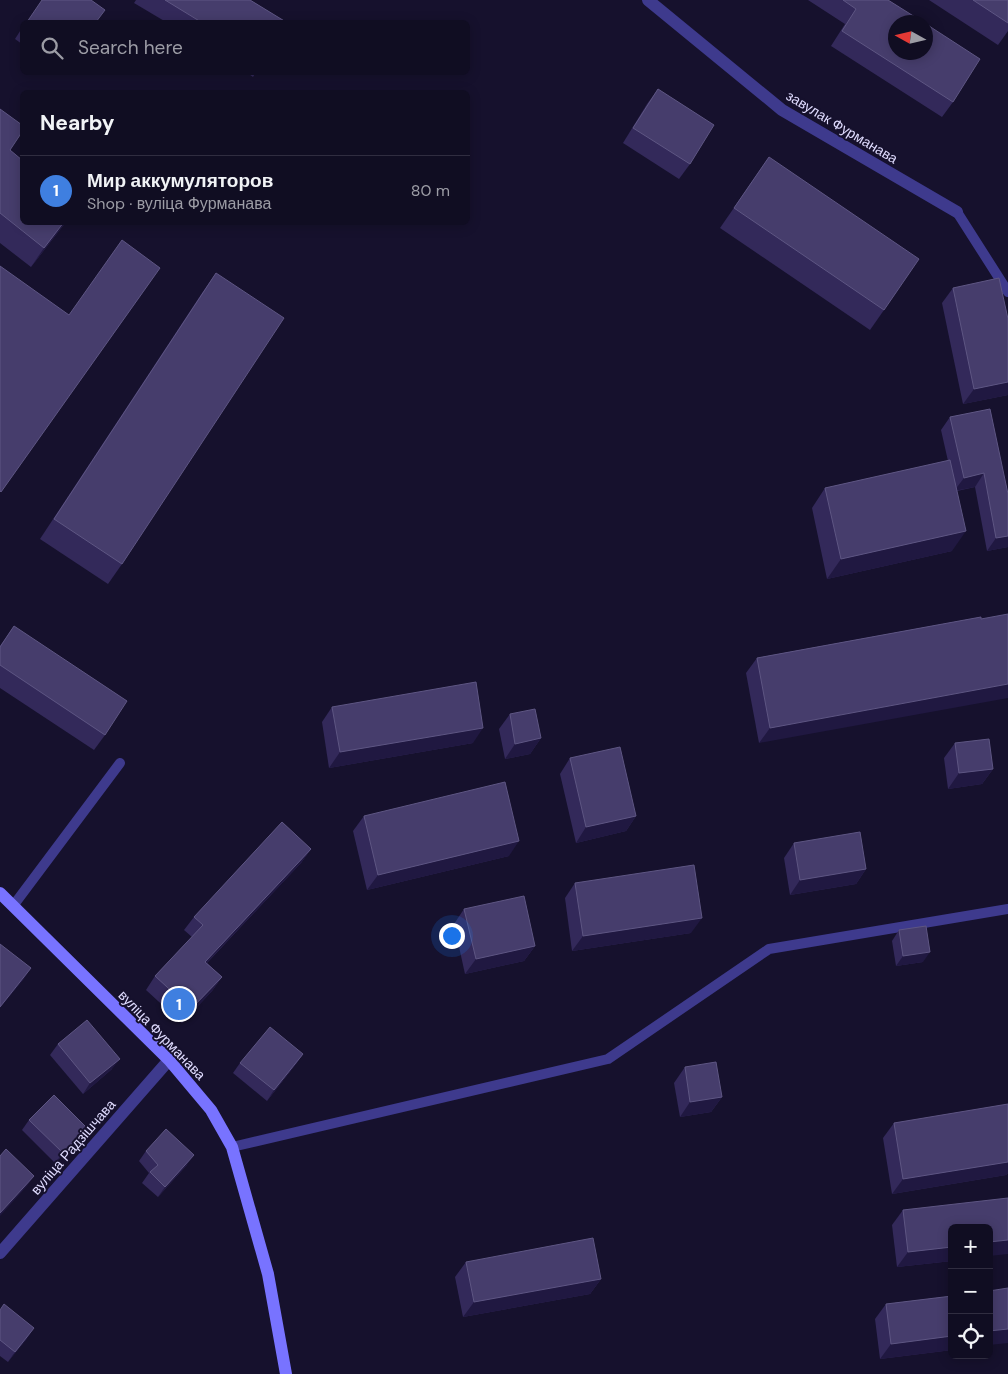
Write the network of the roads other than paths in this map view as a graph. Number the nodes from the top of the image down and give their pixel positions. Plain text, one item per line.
1 (648, 0) edge
2 (957, 212) joint
3 (1008, 292) edge
4 (120, 763) dead end
5 (0, 894) edge
6 (13, 906) junction
7 (1008, 909) edge
8 (169, 1060) junction
9 (232, 1147) junction
10 (0, 1253) edge
11 (286, 1374) edge

1 - 2 street, завулак Фурманава
2 - 3 lane
4 - 6 lane
5 - 6 street, вуліца Фурманава
6 - 8 street, вуліца Фурманава
7 - 9 lane
8 - 9 street, вуліца Фурманава
8 - 10 street, вуліца Радзішчава
9 - 11 street, вуліца Фурманава

